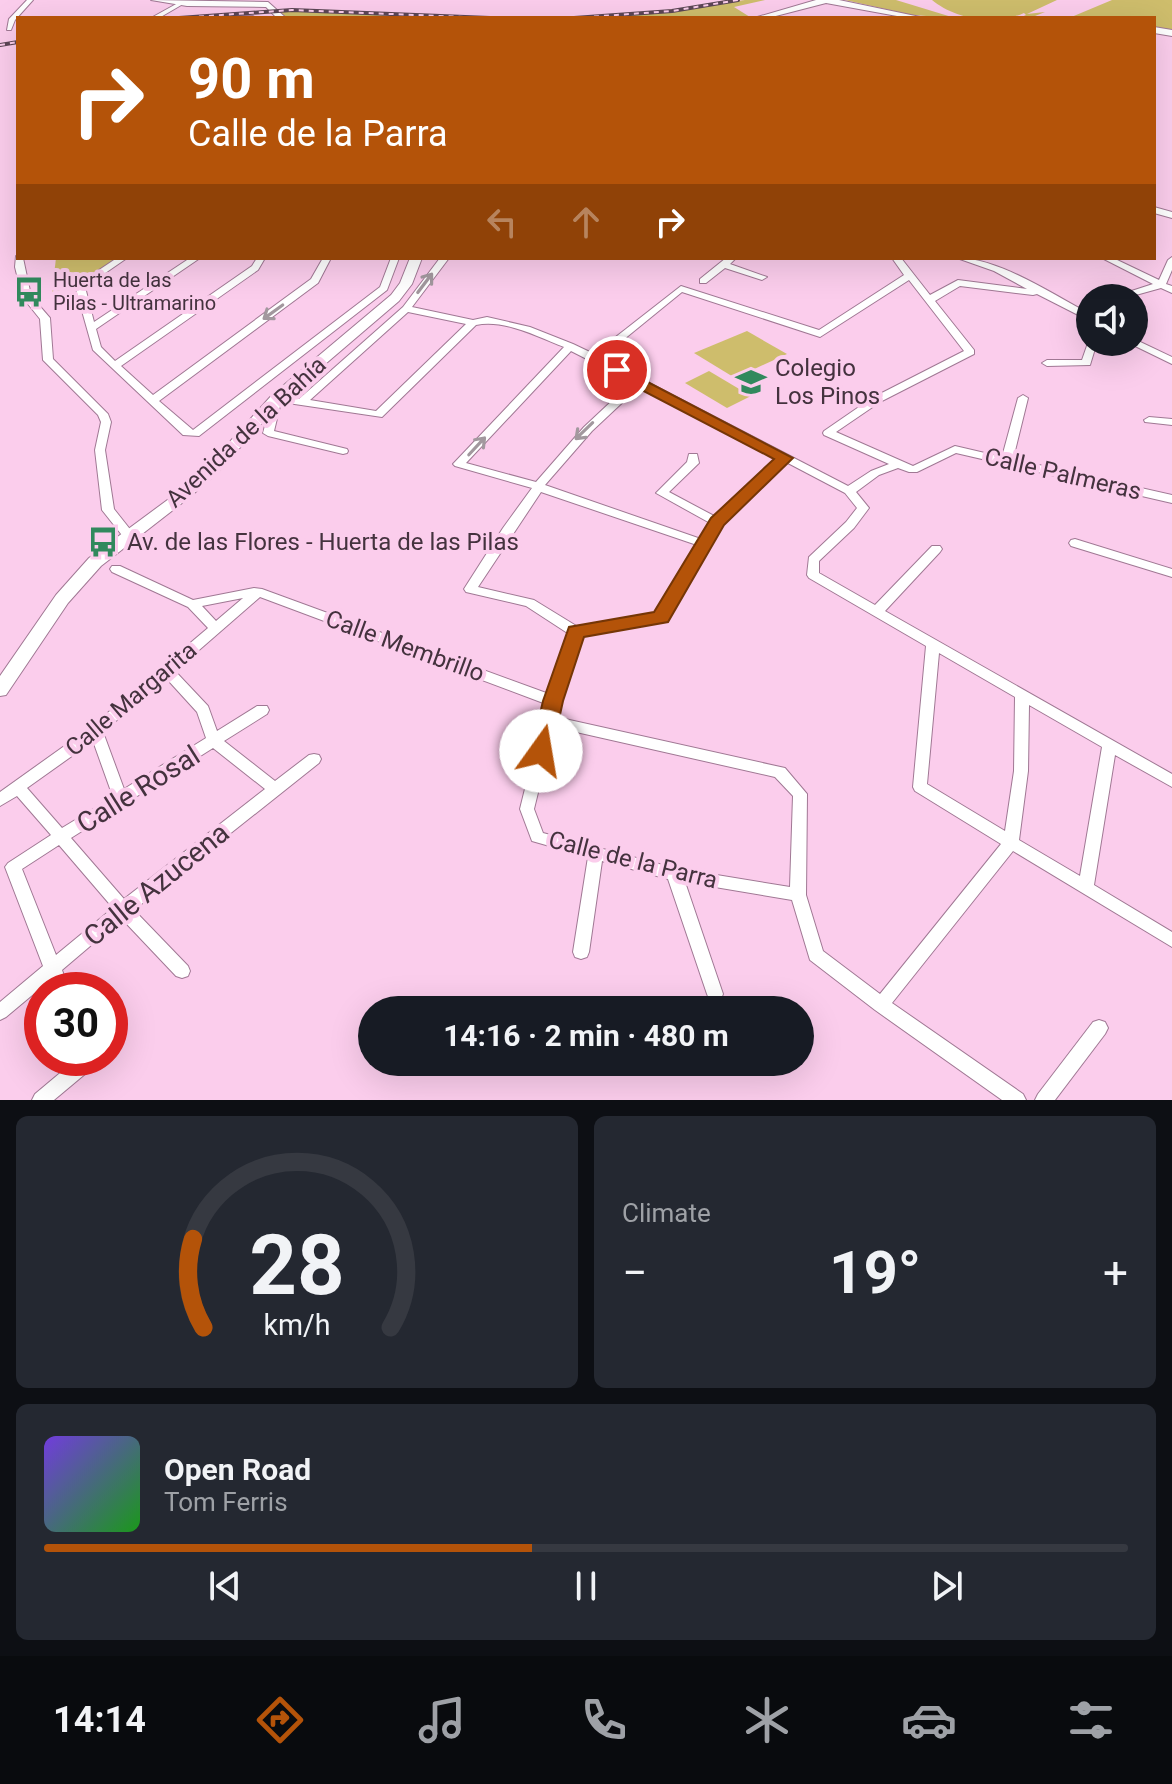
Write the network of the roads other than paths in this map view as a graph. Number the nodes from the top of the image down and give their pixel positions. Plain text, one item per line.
1 (30, 0) edge
2 (155, 0) edge
3 (180, 4) junction
4 (158, 16) edge
5 (280, 16) edge
6 (766, 16) edge
7 (910, 16) edge
8 (9, 29) dead end
9 (19, 260) edge
10 (120, 260) edge
11 (193, 260) edge
12 (260, 260) edge
13 (326, 260) edge
14 (394, 260) edge
15 (415, 260) edge
16 (443, 260) edge
17 (730, 260) edge
18 (898, 260) edge
19 (968, 260) edge
20 (1110, 260) edge
21 (1172, 260) edge
22 (724, 265) junction
23 (910, 275) junction
24 (762, 277) dead end
25 (703, 281) dead end
26 (1161, 285) junction
27 (1148, 289) edge
28 (1172, 290) edge
29 (1042, 293) junction
30 (929, 300) junction
31 (1076, 308) edge
32 (406, 309) junction
33 (1073, 309) junction
34 (1076, 311) edge
35 (473, 323) junction
36 (91, 328) junction
37 (570, 346) junction
38 (1148, 349) edge
39 (1088, 356) edge
40 (594, 359) junction
41 (1172, 361) edge
42 (1047, 363) dead end
43 (114, 366) junction
44 (639, 382) junction
45 (277, 398) junction
46 (1023, 398) dead end
47 (152, 401) junction
48 (303, 401) junction
49 (1149, 420) dead end
50 (1172, 422) edge
51 (343, 451) dead end
52 (693, 456) dead end
53 (784, 458) junction
54 (1007, 459) junction
55 (898, 464) junction
56 (536, 486) junction
57 (849, 491) junction
58 (1172, 499) edge
59 (717, 522) junction
60 (129, 536) junction
61 (1075, 543) dead end
62 (705, 544) junction
63 (936, 549) dead end
64 (116, 569) dead end
65 (1172, 573) edge
66 (258, 592) junction
67 (192, 604) junction
68 (876, 612) junction
69 (216, 629) junction
70 (576, 632) junction
71 (933, 645) junction
72 (167, 671) junction
73 (0, 690) edge
74 (1022, 695) junction
75 (553, 701) junction
76 (262, 710) dead end
77 (549, 721) junction
78 (96, 731) junction
79 (214, 741) junction
80 (1109, 745) junction
81 (314, 759) dead end
82 (1172, 781) edge
83 (19, 788) junction
84 (275, 789) junction
85 (0, 800) edge
86 (121, 800) junction
87 (62, 837) junction
88 (1011, 843) junction
89 (596, 853) junction
90 (674, 874) junction
91 (1086, 888) junction
92 (798, 895) junction
93 (123, 909) junction
94 (1172, 940) edge
95 (581, 952) dead end
96 (52, 970) junction
97 (182, 971) dead end
98 (715, 994) dead end
99 (881, 1005) junction
100 (0, 1012) edge
101 (1099, 1028) dead end
102 (70, 1076) edge
103 (41, 1100) edge
104 (1017, 1100) edge
105 (1044, 1100) edge

1 - 8 street
2 - 3 street
3 - 4 street
3 - 5 street
6 - 7 street
9 - 60 street
10 - 36 street
11 - 36 street
12 - 43 street
13 -> 47 street
14 - 47 street
15 - 45 street, Avenida de la Bahía
32 -> 16 street
17 - 22 street
18 - 23 street
19 - 29 street
20 - 26 street
21 - 26 street
22 - 24 street
22 - 25 street
23 - 30 street
23 - 40 street
26 - 27 street
26 - 28 street
29 - 30 street
29 - 33 street
30 - 55 street
31 - 33 street
32 - 35 street
32 - 48 street
33 - 34 street
35 - 37 street
35 - 48 street
36 - 43 street
37 - 40 street
56 -> 37 street
38 - 41 street
39 - 42 street
40 - 44 street
43 - 47 street
44 - 53 street
44 -> 56 street
45 - 48 street
45 - 51 street
45 - 60 street, Avenida de la Bahía
46 - 54 street
49 - 50 street
52 - 59 street
53 - 57 street
53 - 59 street
54 - 55 street, Calle Palmeras
54 - 58 street, Calle Palmeras
55 - 57 street
56 - 62 street
56 - 70 street
57 - 68 street
59 - 62 street
60 - 73 street, Avenida de la Bahía
61 - 65 street
62 - 70 street
63 - 68 street
64 - 67 street
66 - 67 street
66 - 69 street, Calle Margarita
66 - 75 street, Calle Membrillo
67 - 69 street
68 - 71 street
69 - 72 street, Calle Margarita
70 - 75 street, Calle de la Parra
71 - 74 street
71 - 88 street
72 - 78 street, Calle Margarita
72 - 79 street
74 - 80 street
74 - 88 street
75 - 77 street, Calle de la Parra
76 - 79 street, Calle Rosal
77 - 89 street, Calle de la Parra
77 - 92 street
78 - 83 street, Calle Margarita
78 - 86 street
79 - 84 street
79 - 86 street, Calle Rosal
80 - 82 street
80 - 91 street
81 - 84 street, Calle Azucena
83 - 85 street, Calle Margarita
83 - 87 street
84 - 93 street, Calle Azucena
86 - 87 street, Calle Rosal
87 - 93 street
87 - 96 street, Calle Rosal
88 - 91 street
88 - 99 street
89 - 90 street, Calle de la Parra
89 - 95 street
90 - 92 street, Calle de la Parra
90 - 98 street
91 - 94 street
92 - 99 street
93 - 96 street, Calle Azucena
93 - 97 street
96 - 100 street, Calle Azucena
99 - 104 street
101 - 105 street
102 - 103 street

